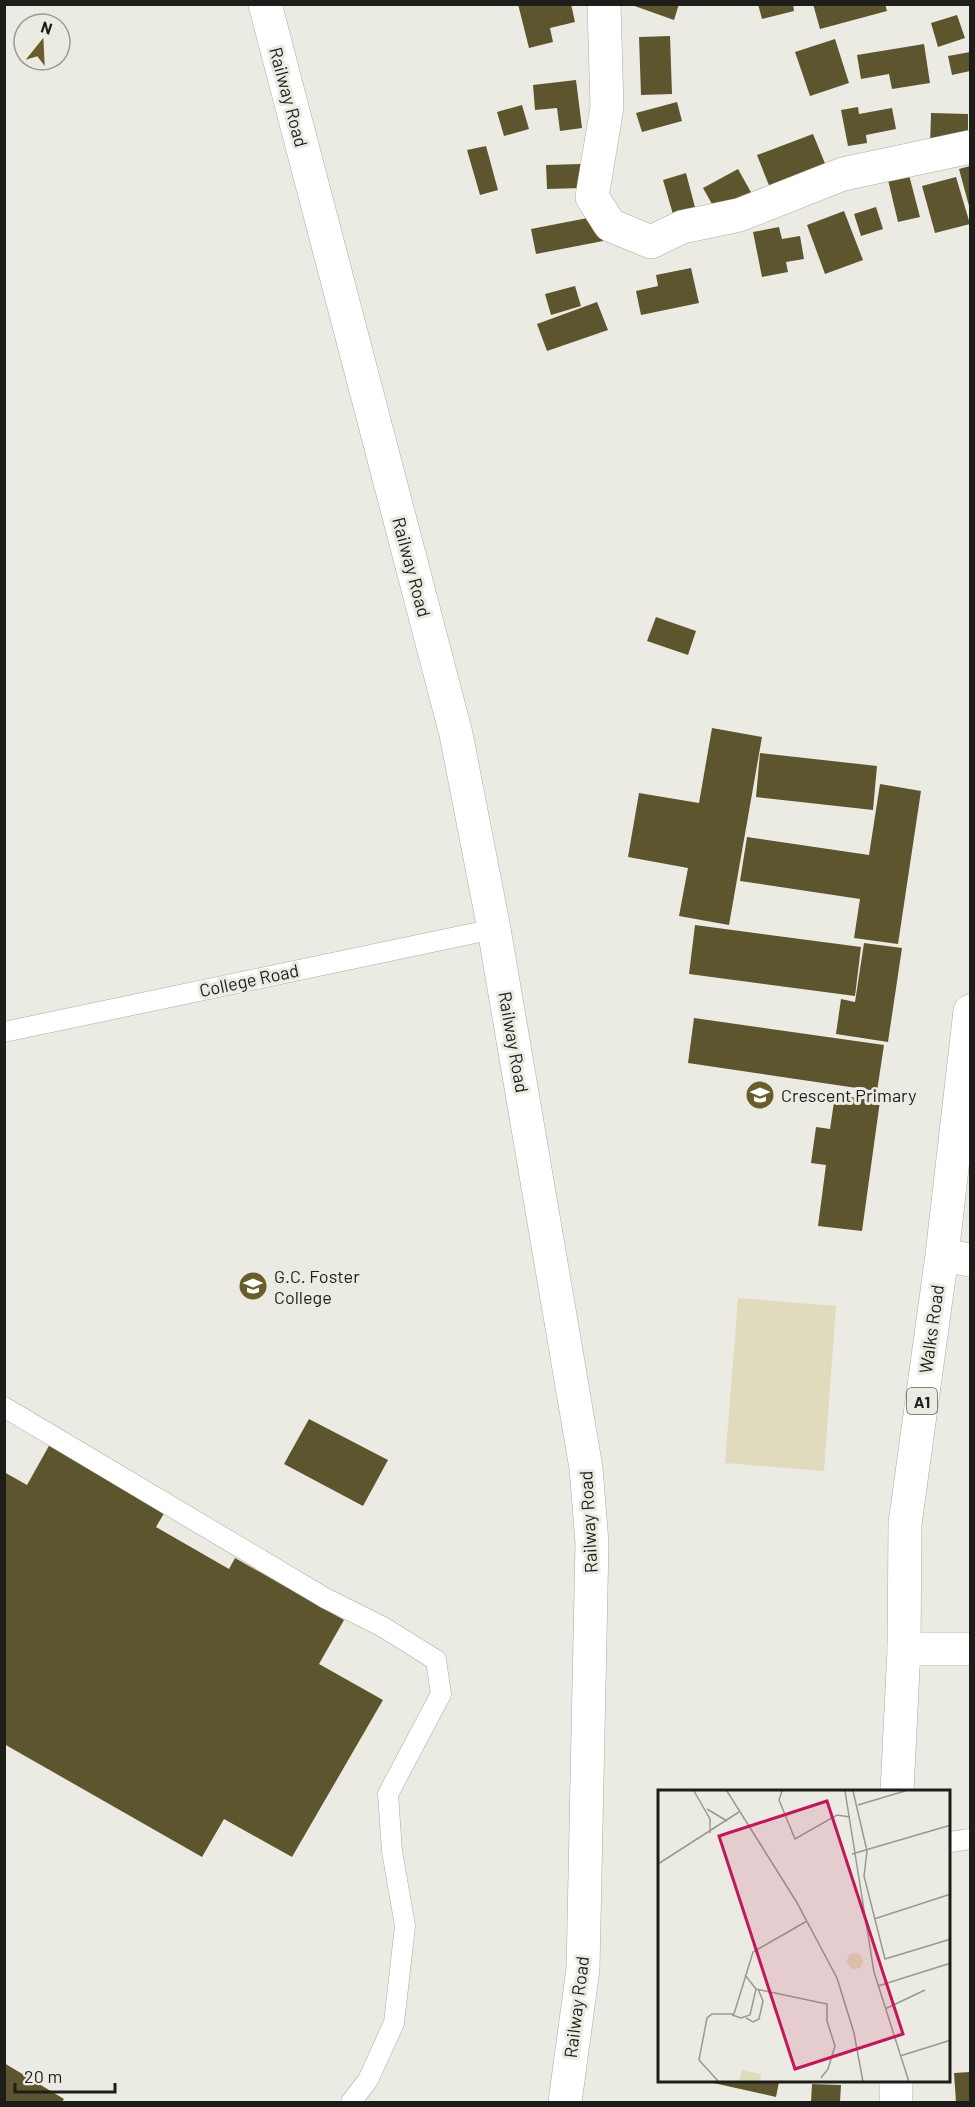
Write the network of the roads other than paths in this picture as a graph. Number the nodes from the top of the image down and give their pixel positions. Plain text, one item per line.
1 (265, 4) edge
2 (604, 4) edge
3 (970, 147) edge
4 (494, 929) junction
5 (970, 1011) edge
6 (4, 1032) edge
7 (956, 1257) edge
8 (4, 1407) edge
9 (904, 1649) junction
10 (970, 1649) edge
11 (897, 1790) edge
12 (970, 1839) edge
13 (951, 1842) edge
14 (896, 2083) edge
15 (351, 2103) edge
16 (565, 2103) edge
17 (896, 2103) edge

1 - 4 street, Railway Road
2 - 3 street
4 - 6 lane, College Road
4 - 16 street, Railway Road
5 - 7 street, Walks Road / A1
7 - 9 street, Walks Road / A1
8 - 15 lane
9 - 10 street
9 - 11 street, Walks Road / A1
12 - 13 lane
14 - 17 street

